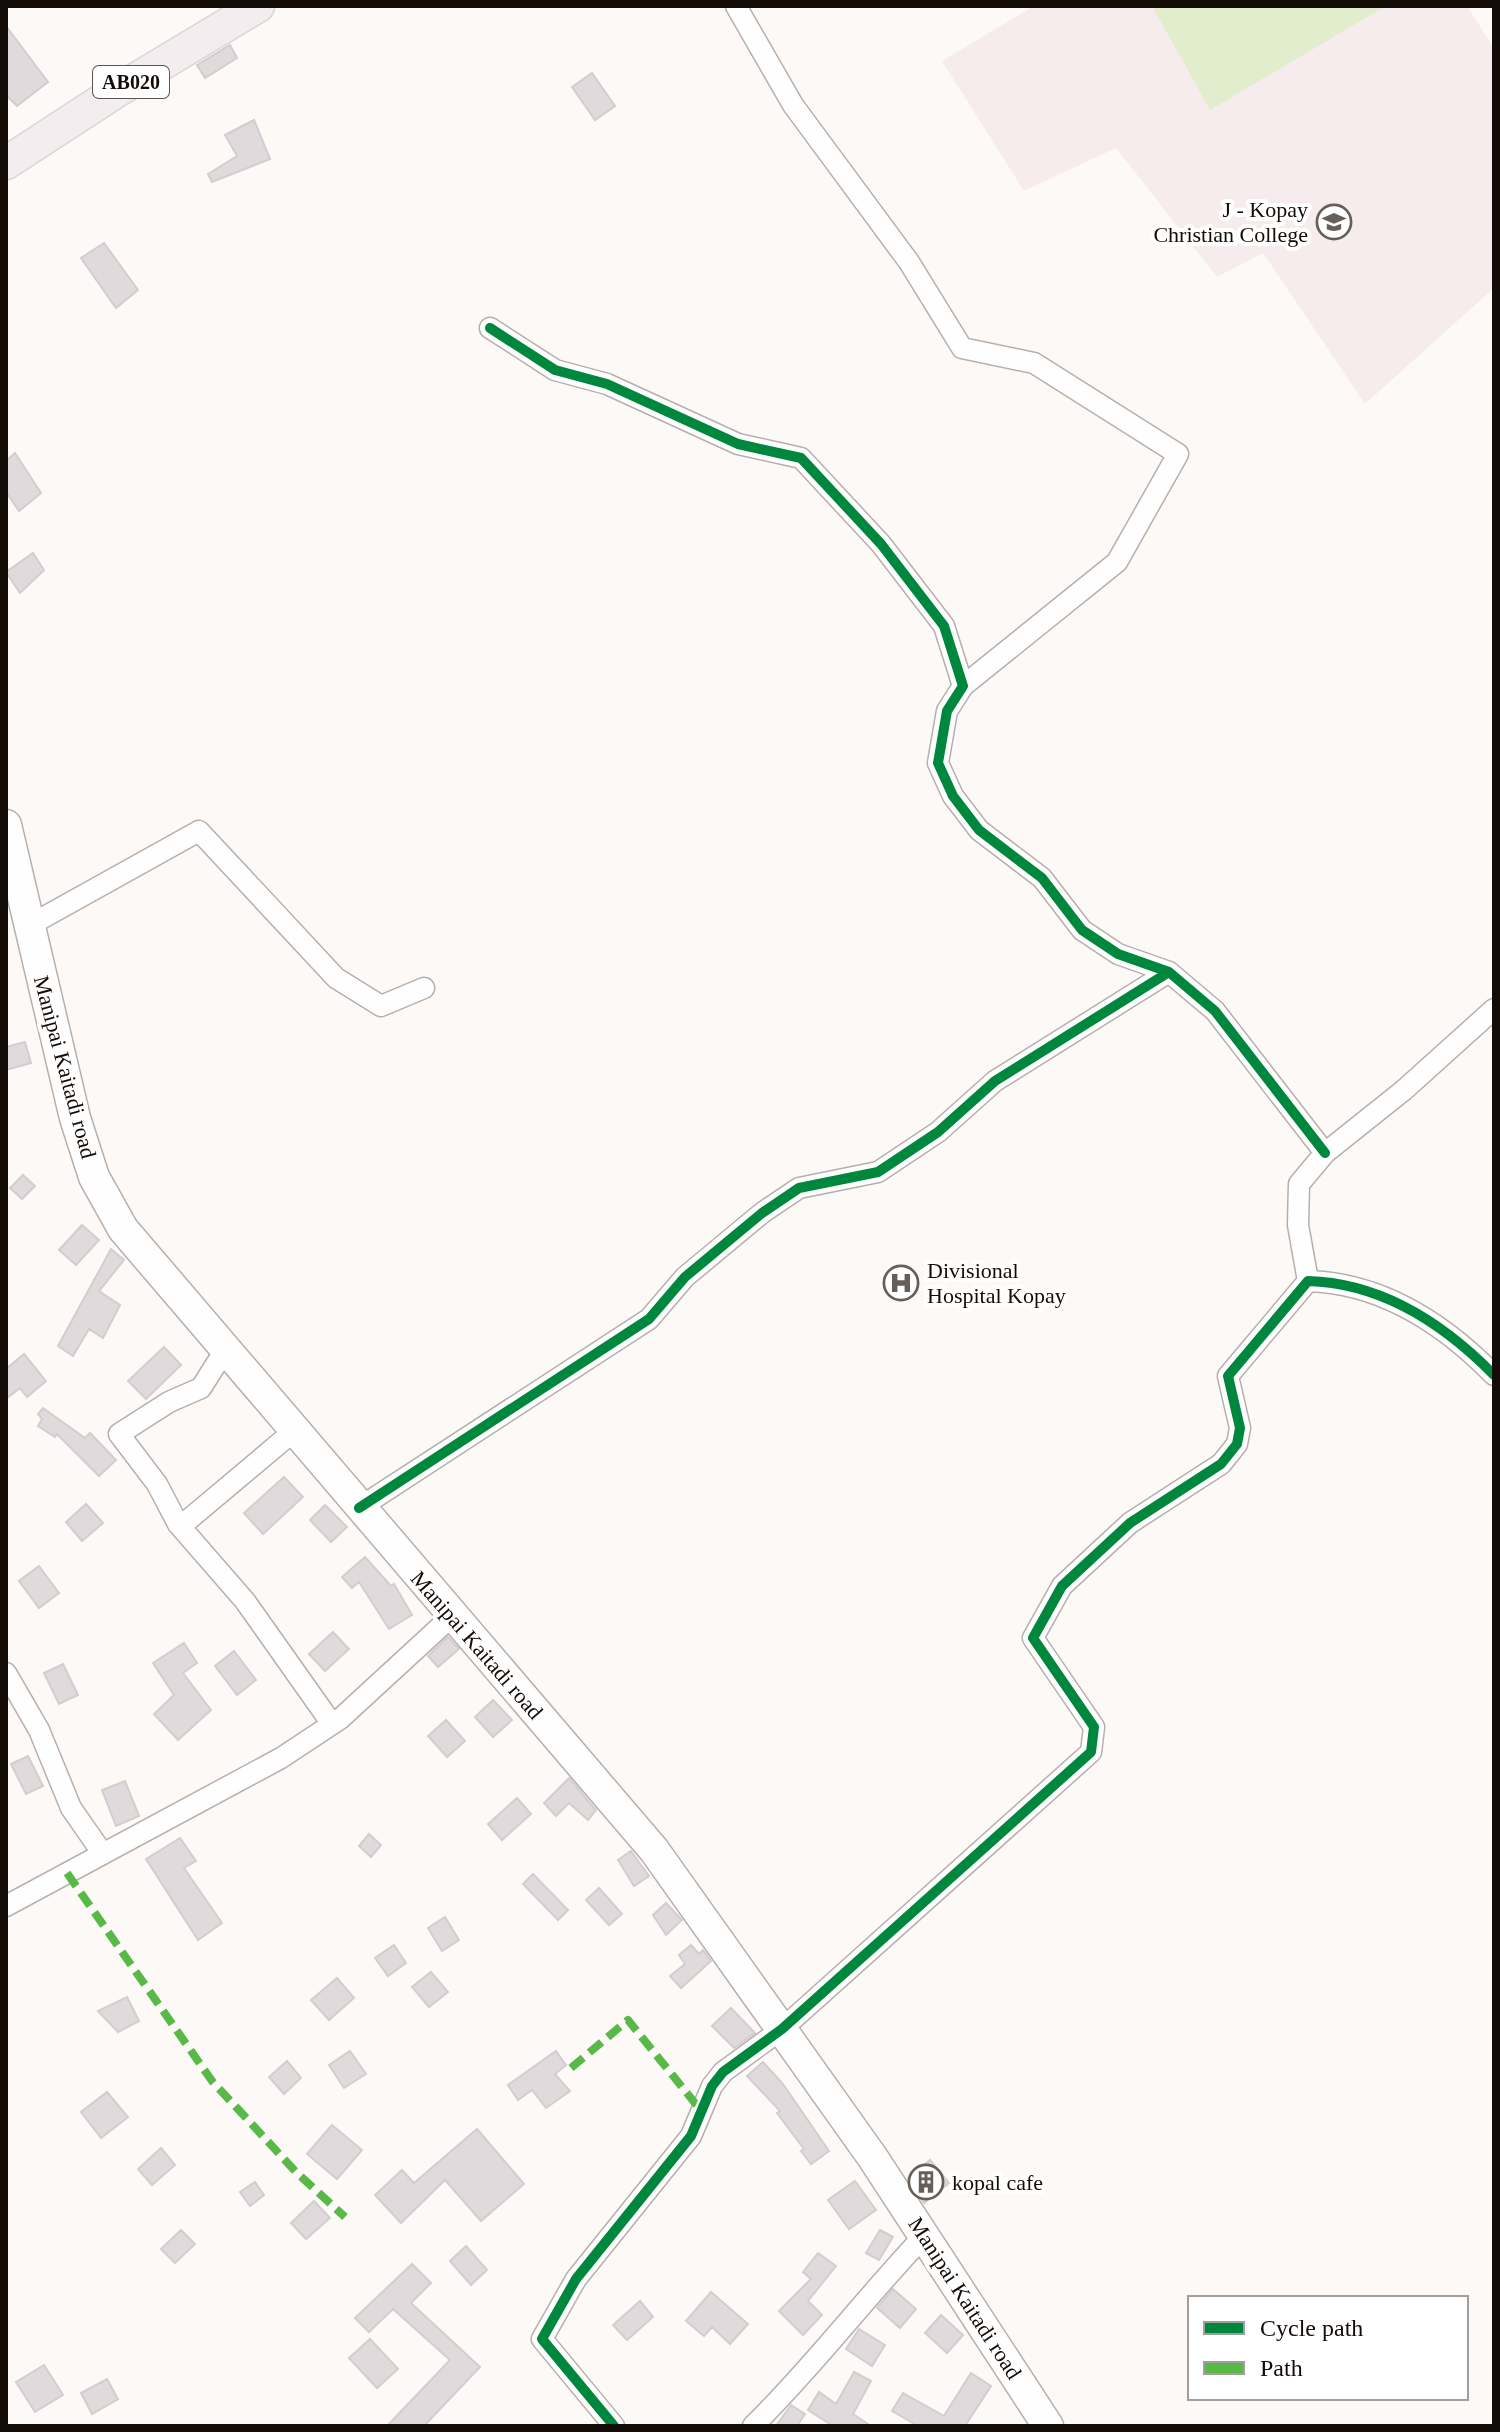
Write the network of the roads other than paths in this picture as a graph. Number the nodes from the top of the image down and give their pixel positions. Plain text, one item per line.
1 (258, 6) edge
2 (736, 6) edge
3 (6, 163) edge
4 (490, 328) dead end
5 (963, 686) junction
6 (6, 825) edge
7 (30, 925) junction
8 (1169, 972) junction
9 (424, 988) dead end
10 (1494, 1009) edge
11 (1325, 1153) junction
12 (1308, 1281) junction
13 (225, 1350) junction
14 (1494, 1375) edge
15 (294, 1431) junction
16 (359, 1508) junction
17 (181, 1526) junction
18 (452, 1616) junction
19 (6, 1673) edge
20 (332, 1724) junction
21 (103, 1854) junction
22 (6, 1906) edge
23 (782, 2029) junction
24 (924, 2236) junction
25 (614, 2426) edge
26 (753, 2426) edge
27 (1048, 2426) edge

1 - 3 main road, AB020
2 - 5 street
4 - 5 street
5 - 8 street
6 - 7 main road, Manipai Kaitadi road
7 - 9 street
7 - 13 main road, Manipai Kaitadi road
8 - 11 street
8 - 16 street
10 - 11 street
11 - 12 street
12 - 14 street
12 - 23 street
13 - 15 main road, Manipai Kaitadi road
13 - 17 street
15 - 16 main road, Manipai Kaitadi road
15 - 17 street
16 - 18 main road, Manipai Kaitadi road
17 - 20 street
18 - 20 street
18 - 23 main road, Manipai Kaitadi road
19 - 21 street
20 - 21 street
21 - 22 street
23 - 24 main road, Manipai Kaitadi road
23 - 25 street
24 - 26 street
24 - 27 main road, Manipai Kaitadi road

